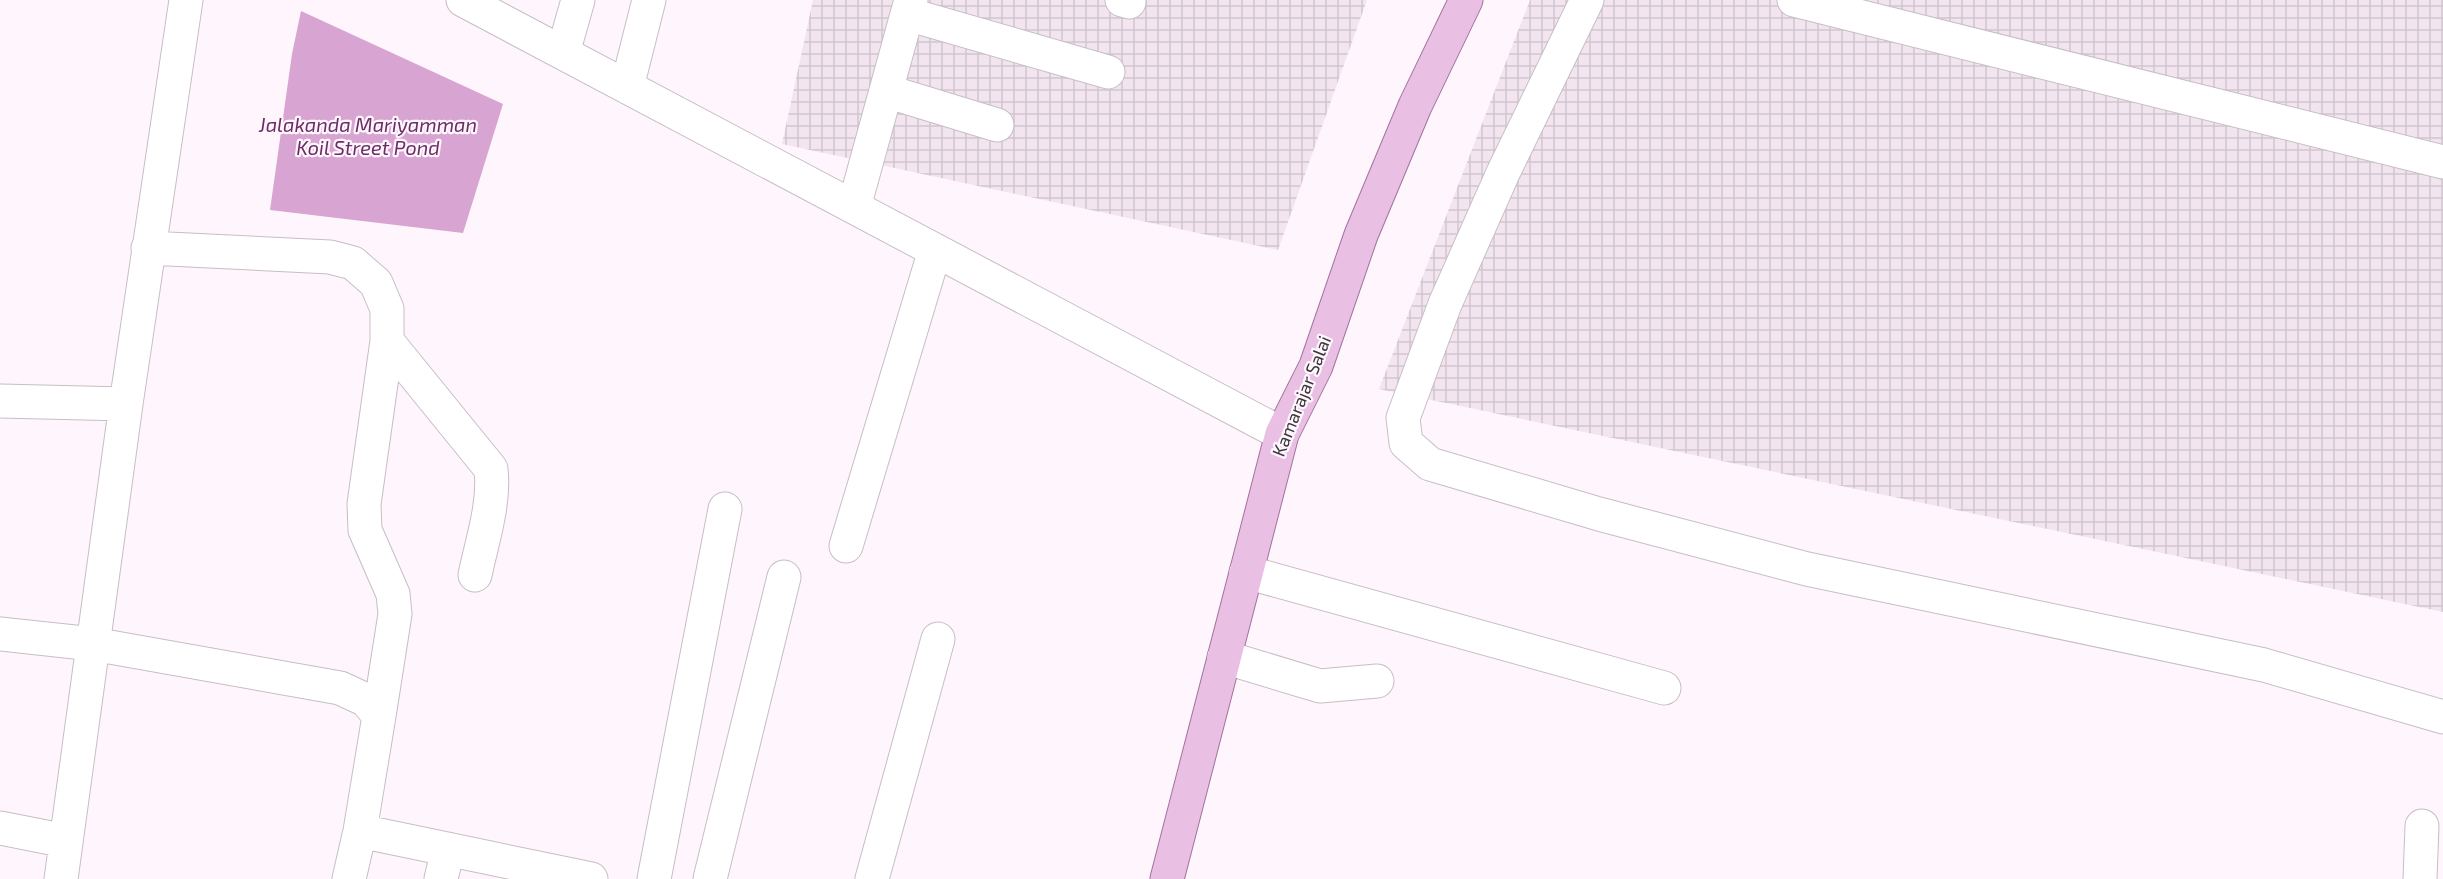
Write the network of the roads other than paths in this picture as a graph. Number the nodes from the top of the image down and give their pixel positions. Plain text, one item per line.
1 (186, 0) edge
2 (463, 0) edge
3 (578, 0) edge
4 (649, 0) edge
5 (1466, 0) edge
6 (1587, 0) edge
7 (1794, 0) edge
8 (909, 7) edge
9 (563, 53) junction
10 (1108, 72) dead end
11 (627, 87) junction
12 (886, 91) junction
13 (997, 126) dead end
14 (2443, 162) edge
15 (854, 207) junction
16 (148, 248) junction
17 (935, 250) junction
18 (387, 341) junction
19 (0, 401) edge
20 (126, 404) junction
21 (1282, 434) junction
22 (725, 509) dead end
23 (846, 546) dead end
24 (1246, 572) junction
25 (476, 576) dead end
26 (784, 577) dead end
27 (0, 634) edge
28 (938, 639) dead end
29 (93, 644) junction
30 (1224, 657) junction
31 (1377, 681) dead end
32 (1664, 688) dead end
33 (379, 716) junction
34 (2443, 717) edge
35 (2422, 826) dead end
36 (0, 828) edge
37 (360, 831) junction
38 (66, 842) junction
39 (445, 864) edge
40 (61, 879) edge
41 (349, 879) edge
42 (591, 879) edge
43 (654, 879) edge
44 (710, 879) edge
45 (872, 879) edge
46 (1167, 879) edge
47 (2420, 879) edge

1 - 16 street
2 - 9 street
3 - 9 street
4 - 11 street
5 - 21 main road, Kamarajar Salai
6 - 34 street
7 - 14 street
8 - 10 street
8 - 12 street
9 - 11 street
11 - 15 street
12 - 13 street
12 - 15 street
15 - 17 street
16 - 18 street
16 - 20 street
17 - 21 street
17 - 23 street
18 - 25 street
18 - 33 street
19 - 20 street
20 - 29 street
21 - 24 main road, Kamarajar Salai
22 - 43 street
24 - 30 main road, Kamarajar Salai
24 - 32 street
26 - 44 street
27 - 29 street
28 - 45 street
29 - 33 street
29 - 38 street
30 - 31 street
30 - 46 main road, Kamarajar Salai
33 - 37 street
35 - 47 street
36 - 38 street
37 - 39 street
37 - 41 street
38 - 40 street
39 - 42 street

